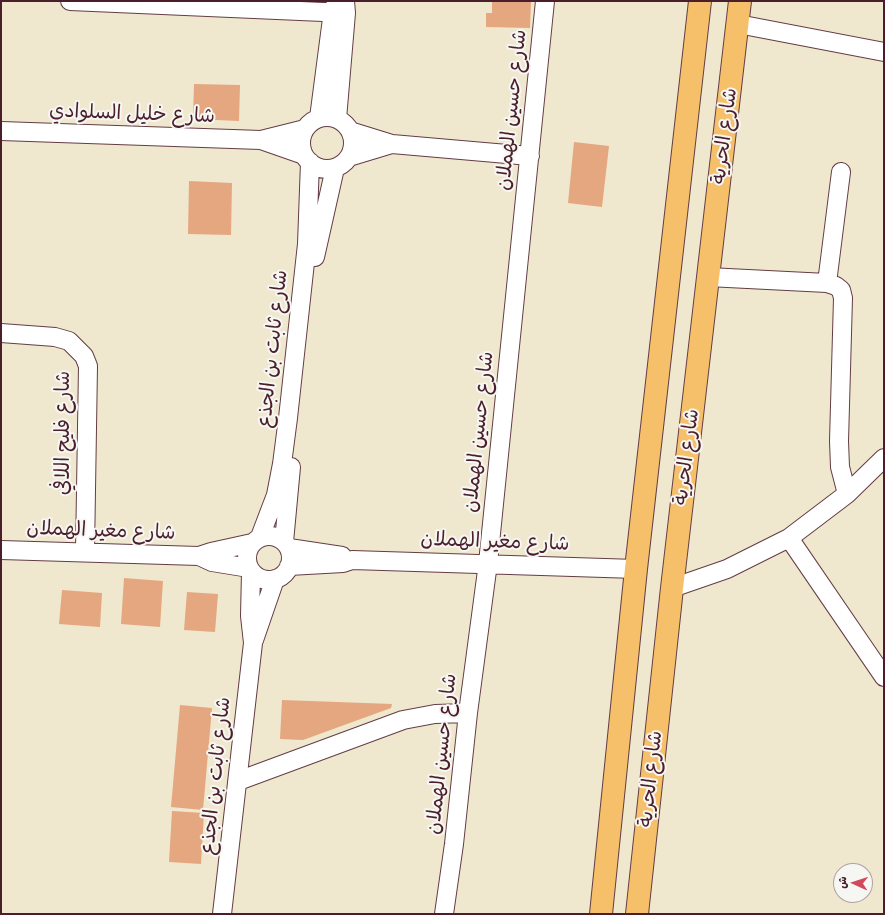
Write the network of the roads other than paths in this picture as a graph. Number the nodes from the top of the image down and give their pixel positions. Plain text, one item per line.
1 (70, 1) edge
2 (545, 1) edge
3 (700, 1) edge
4 (740, 1) edge
5 (340, 6) edge
6 (738, 24) junction
7 (884, 52) edge
8 (312, 124) junction
9 (343, 125) junction
10 (1, 131) edge
11 (261, 140) junction
12 (392, 144) junction
13 (530, 156) junction
14 (349, 157) junction
15 (307, 159) junction
16 (335, 168) junction
17 (841, 172) dead end
18 (708, 277) junction
19 (827, 283) junction
20 (1, 332) edge
21 (884, 458) edge
22 (847, 494) junction
23 (789, 538) junction
24 (256, 540) junction
25 (287, 545) junction
26 (1, 550) edge
27 (85, 552) junction
28 (199, 556) junction
29 (352, 560) junction
30 (488, 563) junction
31 (289, 566) junction
32 (636, 569) junction
33 (250, 570) junction
34 (275, 580) junction
35 (672, 588) junction
36 (252, 643) junction
37 (884, 677) edge
38 (468, 713) junction
39 (238, 781) junction
40 (222, 914) edge
41 (444, 914) edge
42 (601, 914) edge
43 (637, 914) edge

1 - 5 street
2 - 13 street, شارع حسين الهملان
3 - 32 highway, شارع الحرية
4 - 6 highway, شارع الحرية
5 - 8 street
5 - 9 street
6 - 7 street
6 - 18 highway, شارع الحرية
8 - 9 street
8 - 11 street, شارع خليل السلوادي
8 - 15 street
9 - 12 street
9 - 14 street
10 - 11 street, شارع خليل السلوادي
11 - 15 street, شارع خليل السلوادي
12 - 13 street
12 - 14 street
13 - 30 street, شارع حسين الهملان
14 - 16 street
15 - 16 street
15 - 24 street, شارع ثابت بن الجذع
16 - 25 street, شارع ثابت بن الجذع
17 - 19 street
18 - 19 street
18 - 35 highway, شارع الحرية
19 - 22 street
20 - 27 street, شارع فليح اللافي
21 - 22 street
22 - 23 street
23 - 35 street
23 - 37 street
24 - 25 street
24 - 28 street, شارع مغير الهملان
24 - 33 street
25 - 29 street, شارع مغير الهملان
25 - 31 street
26 - 27 street, شارع مغير الهملان
27 - 28 street, شارع مغير الهملان
28 - 33 street, شارع مغير الهملان
29 - 30 street, شارع مغير الهملان
29 - 31 street, شارع مغير الهملان
30 - 32 street, شارع مغير الهملان
30 - 38 street, شارع حسين الهملان
31 - 34 street
32 - 42 highway, شارع الحرية
33 - 34 street
33 - 36 street, شارع ثابت بن الجذع
34 - 36 street, شارع ثابت بن الجذع
35 - 43 highway, شارع الحرية
36 - 39 street, شارع ثابت بن الجذع
38 - 39 street
38 - 41 street, شارع حسين الهملان
39 - 40 street, شارع ثابت بن الجذع

